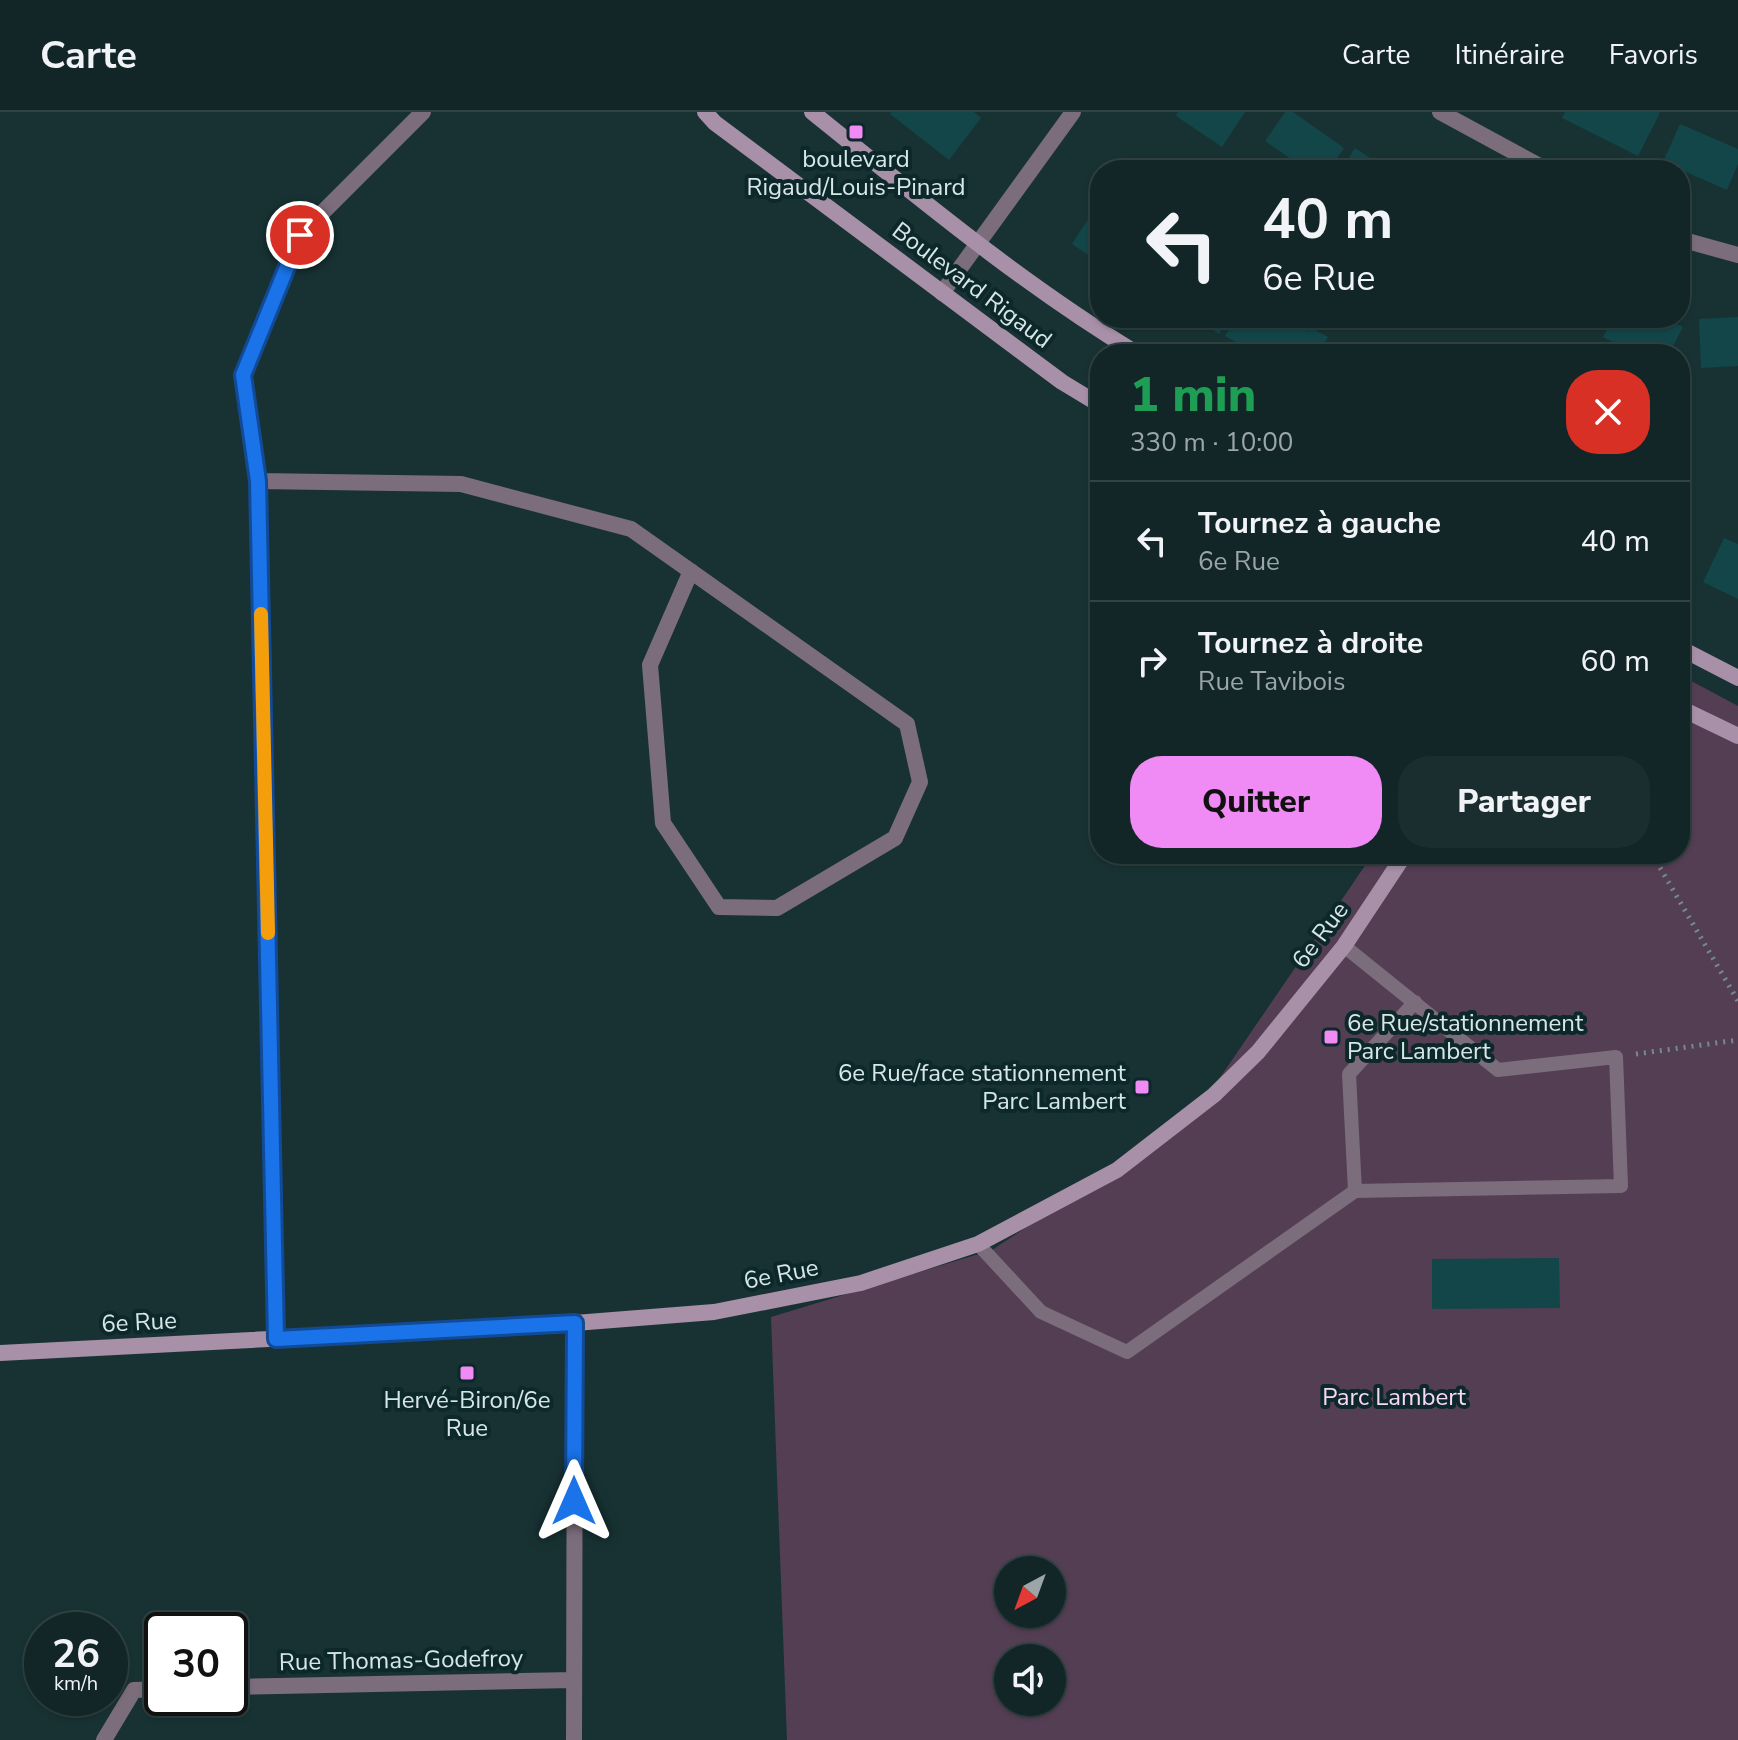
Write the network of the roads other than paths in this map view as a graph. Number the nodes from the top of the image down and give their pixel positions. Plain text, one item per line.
1 (423, 112) edge
2 (705, 112) edge
3 (812, 112) edge
4 (1073, 112) edge
5 (1440, 112) edge
6 (1529, 160) edge
7 (1690, 242) edge
8 (976, 244) junction
9 (1738, 255) edge
10 (942, 293) junction
11 (1090, 325) edge
12 (1095, 328) edge
13 (1122, 344) edge
14 (1090, 399) edge
15 (258, 481) junction
16 (691, 571) junction
17 (1690, 653) edge
18 (1738, 678) edge
19 (1690, 713) edge
20 (1738, 736) edge
21 (1398, 864) edge
22 (1344, 946) junction
23 (1415, 1002) junction
24 (1355, 1191) junction
25 (978, 1244) junction
26 (575, 1323) junction
27 (276, 1339) junction
28 (0, 1353) edge
29 (573, 1680) junction
30 (248, 1687) edge
31 (144, 1690) edge
32 (104, 1740) edge
33 (574, 1740) edge

1 - 15 street
2 - 10 street, Boulevard Rigaud
3 - 8 street, Boulevard Rigaud
4 - 8 street
5 - 6 street
7 - 9 street
8 - 10 street
8 - 11 street, Boulevard Rigaud
10 - 14 street, Boulevard Rigaud
12 - 13 street, Boulevard Rigaud
15 - 16 street
15 - 27 street
16 - 16 street
17 - 18 street
19 - 20 street
21 - 22 street, 6e Rue
22 - 23 lane
22 - 25 street, 6e Rue
23 - 24 lane
23 - 24 lane
24 - 25 lane
25 - 26 street, 6e Rue
26 - 27 street, 6e Rue
26 - 29 street
27 - 28 street, 6e Rue
29 - 30 street, Rue Thomas-Godefroy
29 - 33 street
31 - 32 street

